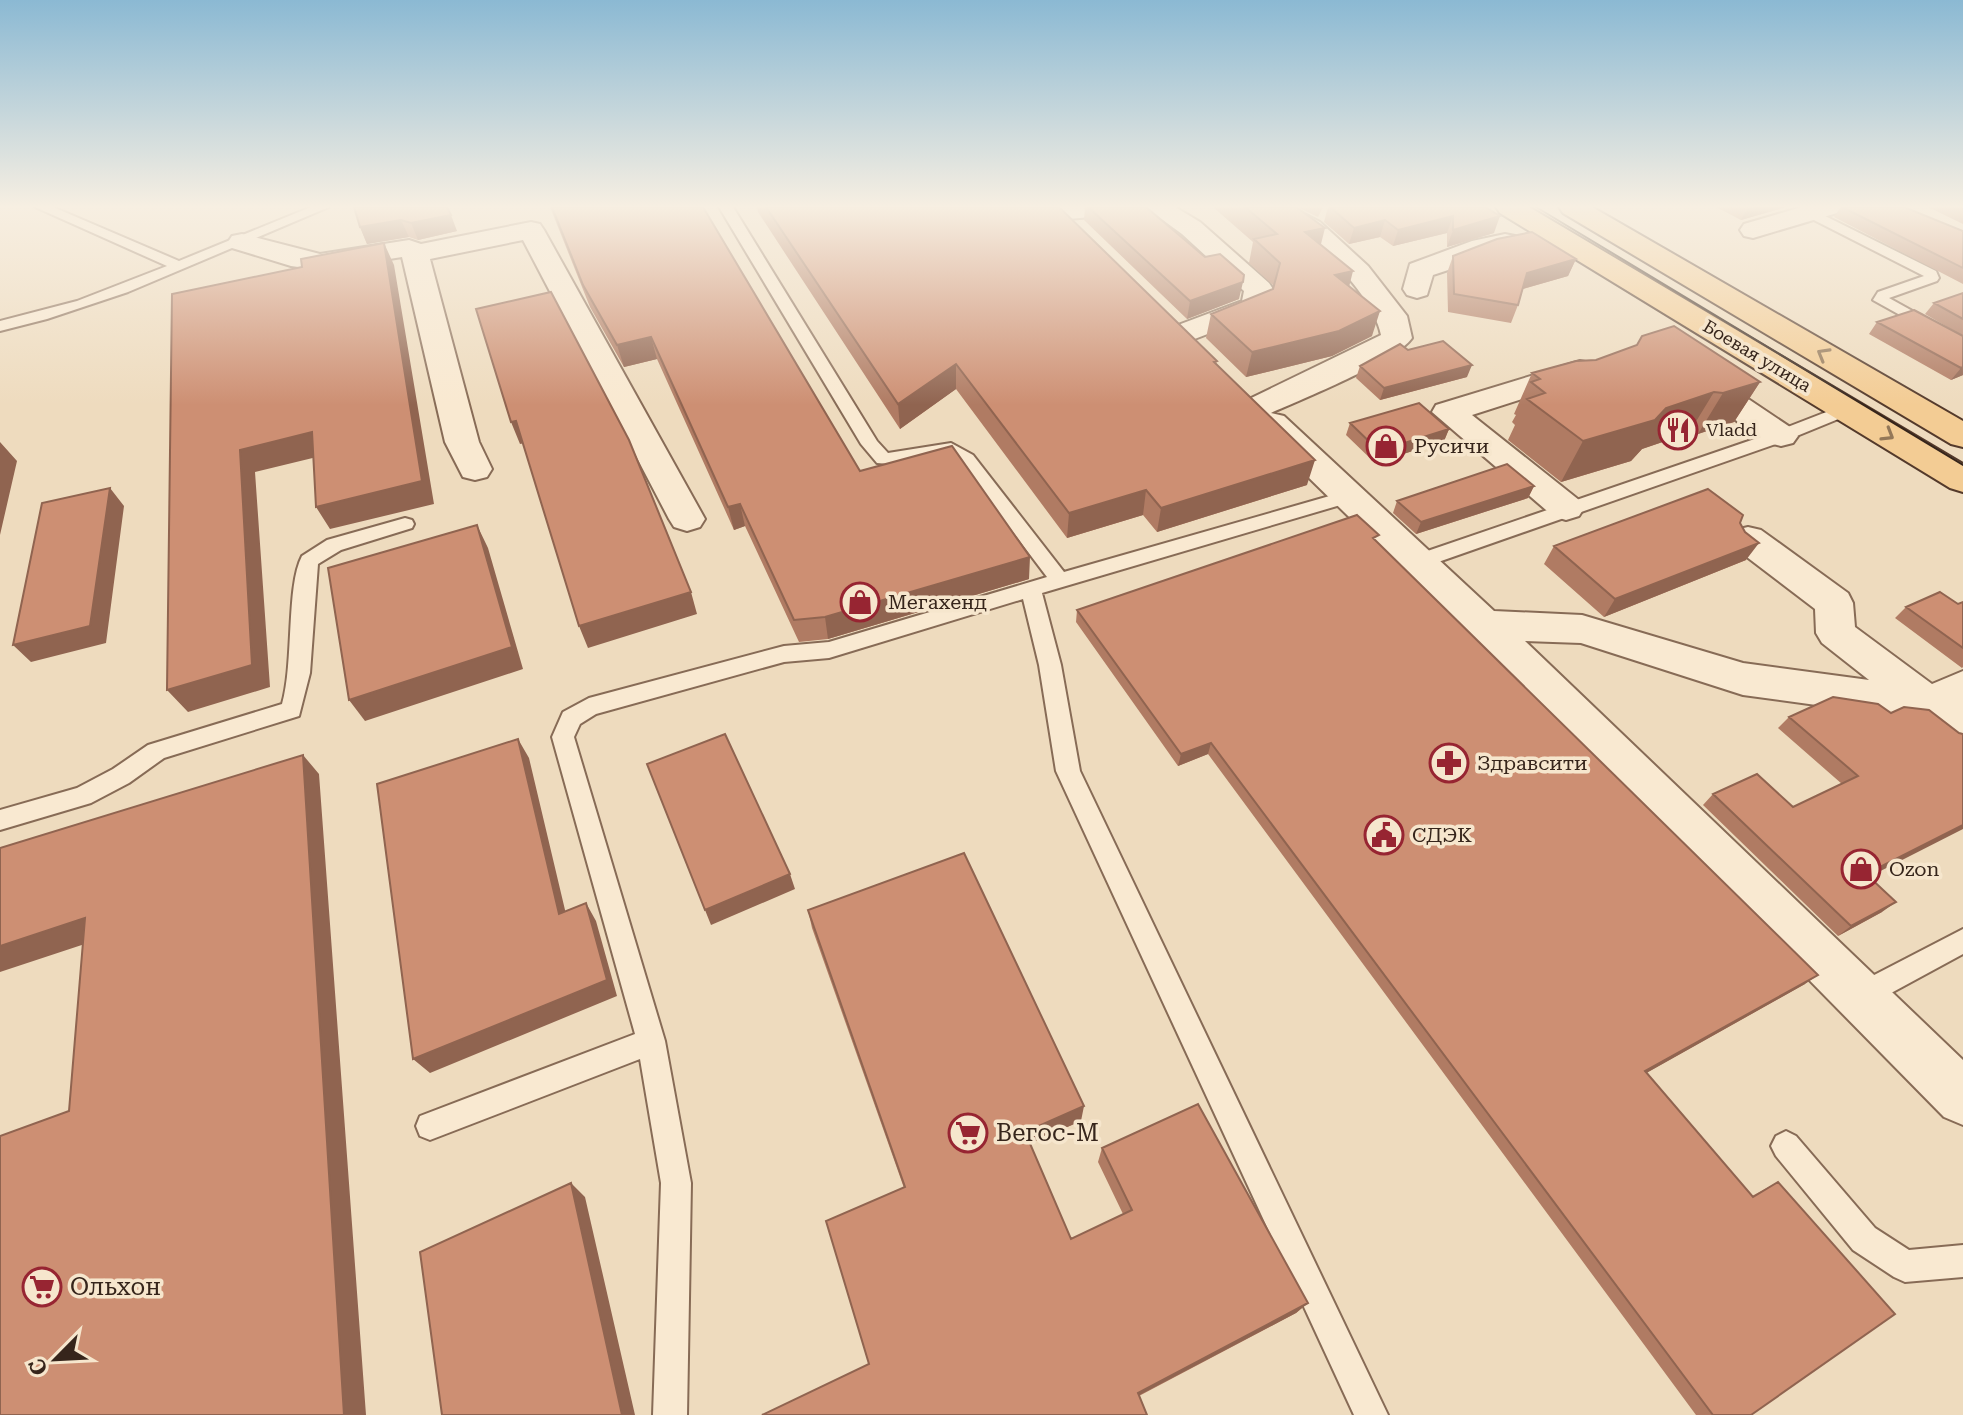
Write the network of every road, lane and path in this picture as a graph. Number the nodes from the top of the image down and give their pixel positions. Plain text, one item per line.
1 (160, 273) edge
2 (420, 273) edge
3 (554, 273) edge
4 (766, 273) edge
5 (1241, 273) edge
6 (1359, 273) edge
7 (1420, 273) edge
8 (1618, 273) edge
9 (1685, 273) edge
10 (1929, 273) edge
11 (1417, 289) dead end
12 (0, 326) edge
13 (1963, 345) edge
14 (1663, 356) edge
15 (1607, 361) edge
16 (1234, 387) junction
17 (1847, 409) junction
18 (1781, 436) junction
19 (1963, 436) edge
20 (475, 469) dead end
21 (1963, 480) edge
22 (1347, 497) junction
23 (1566, 508) junction
24 (687, 519) dead end
25 (405, 524) dead end
26 (1748, 539) edge
27 (1417, 562) junction
28 (1060, 580) junction
29 (1031, 590) junction
30 (1484, 625) junction
31 (1946, 696) edge
32 (1963, 730) edge
33 (0, 820) edge
34 (1963, 941) edge
35 (1860, 996) junction
36 (651, 1041) junction
37 (1963, 1098) edge
38 (430, 1126) dead end
39 (1786, 1146) dead end
40 (1963, 1261) edge
41 (670, 1415) edge
42 (1371, 1415) edge

1 - 12 lane
2 - 20 street
3 - 24 street
4 - 28 lane
5 - 16 street
6 - 16 street
7 - 11 street
8 - 17 main road, Боевая улица
19 -> 9 main road, Боевая улица
10 - 13 lane
14 - 18 street
15 - 23 street
16 - 22 street
17 - 18 lane
17 -> 21 main road, Боевая улица
18 - 23 lane
22 - 27 street
22 - 28 lane
23 - 27 lane
25 - 33 lane
26 - 31 street
27 - 30 street
28 - 29 lane
29 - 36 lane
29 - 42 lane
30 - 31 street
30 - 35 street
31 - 32 street
34 - 35 lane
35 - 37 street
36 - 38 lane
36 - 41 lane
39 - 40 lane

